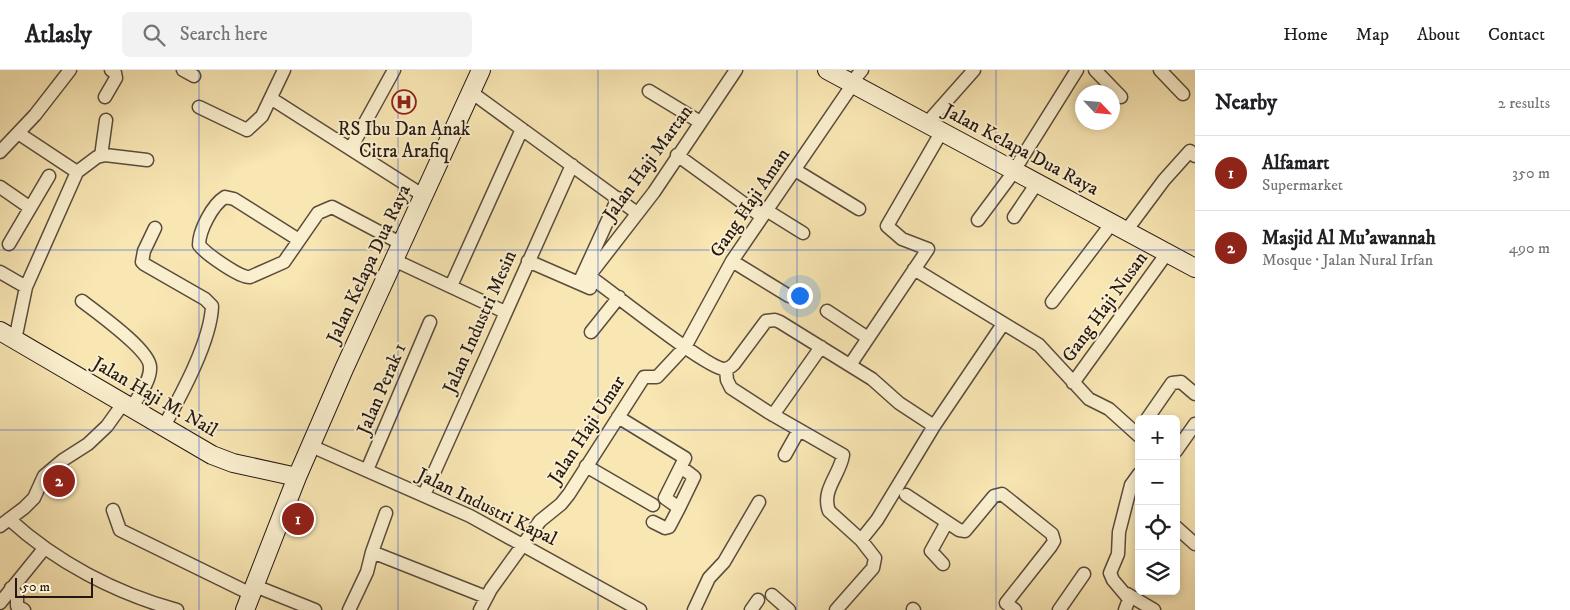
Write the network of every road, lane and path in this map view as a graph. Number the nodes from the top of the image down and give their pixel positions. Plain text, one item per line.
1 (70, 70) edge
2 (111, 70) edge
3 (284, 70) edge
4 (394, 70) edge
5 (481, 70) edge
6 (736, 70) edge
7 (827, 70) edge
8 (974, 70) edge
9 (1077, 70) edge
10 (1095, 70) edge
11 (1160, 70) edge
12 (855, 79) edge
13 (649, 91) dead end
14 (471, 92) junction
15 (1183, 94) dead end
16 (105, 97) dead end
17 (1121, 98) dead end
18 (272, 99) junction
19 (199, 107) dead end
20 (106, 120) dead end
21 (700, 122) junction
22 (934, 127) junction
23 (522, 129) junction
24 (18, 133) junction
25 (351, 148) junction
26 (0, 152) edge
27 (1192, 153) edge
28 (677, 155) junction
29 (101, 156) junction
30 (147, 160) dead end
31 (572, 165) junction
32 (795, 170) junction
33 (1014, 170) junction
34 (77, 172) junction
35 (49, 176) dead end
36 (1037, 183) junction
37 (0, 188) edge
38 (424, 196) junction
39 (618, 198) junction
40 (29, 207) junction
41 (859, 209) dead end
42 (637, 213) junction
43 (764, 213) junction
44 (1014, 217) dead end
45 (978, 220) dead end
46 (1119, 227) junction
47 (155, 228) dead end
48 (804, 233) dead end
49 (299, 240) junction
50 (9, 244) dead end
51 (402, 244) junction
52 (1167, 253) junction
53 (394, 260) junction
54 (528, 261) junction
55 (732, 261) junction
56 (1195, 268) edge
57 (914, 270) junction
58 (0, 272) edge
59 (586, 283) junction
60 (451, 286) junction
61 (26, 287) junction
62 (619, 296) junction
63 (789, 296) dead end
64 (82, 300) dead end
65 (1052, 302) dead end
66 (826, 311) dead end
67 (505, 312) junction
68 (430, 322) dead end
69 (1003, 324) junction
70 (591, 332) dead end
71 (8, 336) edge
72 (868, 338) junction
73 (685, 347) junction
74 (821, 347) junction
75 (850, 365) junction
76 (726, 369) junction
77 (1073, 383) junction
78 (1195, 394) edge
79 (127, 407) junction
80 (772, 415) junction
81 (1149, 415) edge
82 (618, 416) junction
83 (1195, 424) edge
84 (934, 426) junction
85 (163, 428) junction
86 (799, 430) junction
87 (1135, 430) edge
88 (1180, 445) edge
89 (311, 446) junction
90 (785, 455) dead end
91 (586, 466) junction
92 (367, 470) junction
93 (297, 477) junction
94 (1135, 489) edge
95 (424, 495) junction
96 (906, 495) dead end
97 (759, 502) dead end
98 (653, 505) dead end
99 (113, 510) dead end
100 (386, 513) dead end
101 (653, 522) dead end
102 (947, 522) junction
103 (4, 523) edge
104 (1180, 531) edge
105 (862, 540) junction
106 (524, 544) junction
107 (1195, 544) edge
108 (44, 550) junction
109 (372, 552) junction
110 (943, 564) dead end
111 (1084, 574) dead end
112 (4, 593) edge
113 (1127, 594) junction
114 (772, 595) dead end
115 (250, 597) edge
116 (486, 597) junction
117 (1007, 608) edge
118 (24, 610) edge
119 (177, 610) edge
120 (315, 610) edge
121 (349, 610) edge
122 (480, 610) edge
123 (640, 610) edge
124 (694, 610) edge
125 (789, 610) edge
126 (836, 610) edge
127 (1060, 610) edge
128 (1125, 610) edge
129 (1154, 610) edge

1 - 24 street
2 - 16 street
3 - 18 street
4 - 25 street
5 - 14 main road, Jalan Kelapa Dua Raya
6 - 21 street, Jalan Haji Martan
7 - 12 main road, Jalan Kelapa Dua Raya
8 - 22 street
9 - 33 street
10 - 17 street
11 - 15 street
12 - 22 main road, Jalan Kelapa Dua Raya
12 - 32 street, Gang Haji Aman
13 - 21 street
14 - 23 street
14 - 38 main road, Jalan Kelapa Dua Raya
18 - 19 street
18 - 25 street
20 - 29 street
21 - 28 street, Jalan Haji Martan
22 - 33 main road, Jalan Kelapa Dua Raya
22 - 57 street
23 - 31 street
23 - 60 street
24 - 26 street
24 - 34 street
25 - 38 street
27 - 46 street
28 - 42 street, Jalan Haji Martan
28 - 43 street
29 - 30 street
29 - 34 street
31 - 39 street
31 - 54 street, Jalan Industri Mesin
32 - 41 street
32 - 43 street, Gang Haji Aman
33 - 36 main road, Jalan Kelapa Dua Raya
33 - 45 street
34 - 61 street
35 - 40 street
36 - 44 street
36 - 46 main road, Jalan Kelapa Dua Raya
37 - 40 street
38 - 51 main road, Jalan Kelapa Dua Raya
39 - 42 street
39 - 59 street
40 - 50 street
42 - 59 street, Jalan Haji Martan
43 - 48 street
43 - 55 street, Gang Haji Aman
46 - 52 main road, Jalan Kelapa Dua Raya
46 - 65 street
47 - 85 street
49 - 49 street
49 - 51 street
51 - 53 main road, Jalan Kelapa Dua Raya
52 - 56 main road, Jalan Kelapa Dua Raya
52 - 77 street, Gang Haji Nusan
53 - 60 street
53 - 89 main road, Jalan Kelapa Dua Raya
54 - 59 street
54 - 67 street, Jalan Industri Mesin
55 - 63 street
55 - 73 street, Gang Haji Aman
57 - 69 street
57 - 72 street
58 - 61 street
59 - 62 street
60 - 67 street
61 - 71 street
62 - 70 street
62 - 73 street
64 - 79 street
66 - 72 street
67 - 95 street, Jalan Industri Mesin
68 - 92 street, Jalan Perak 1
69 - 77 street
69 - 84 street
71 - 79 main road, Jalan Haji M. Nail
72 - 75 street
73 - 76 street
73 - 82 street, Jalan Haji Umar
74 - 75 street
74 - 76 street
74 - 80 street
75 - 84 street
76 - 80 street
77 - 87 street
78 - 81 street
79 - 85 main road, Jalan Haji M. Nail
79 - 103 street
80 - 86 street
82 - 91 street, Jalan Haji Umar
82 - 101 street
83 - 88 street
84 - 105 street
85 - 93 main road, Jalan Haji M. Nail
86 - 90 street
86 - 105 street
89 - 92 street, Jalan Industri Kapal
89 - 93 main road, Jalan Kelapa Dua Raya
91 - 98 street
91 - 106 street, Jalan Haji Umar
92 - 95 street, Jalan Industri Kapal
93 - 115 main road, Jalan Kelapa Dua Raya
94 - 113 street
95 - 106 street, Jalan Industri Kapal
96 - 102 street
97 - 124 street
99 - 115 street
100 - 109 street
102 - 110 street
102 - 117 street
103 - 108 street
104 - 107 street
105 - 126 street
106 - 116 street, Jalan Haji Umar
106 - 123 street, Jalan Industri Kapal
108 - 112 street
108 - 119 street
109 - 116 street
109 - 121 street
111 - 127 street
112 - 118 street
113 - 128 street
113 - 129 street
114 - 125 street
115 - 120 street
116 - 122 street, Jalan Haji Umar

